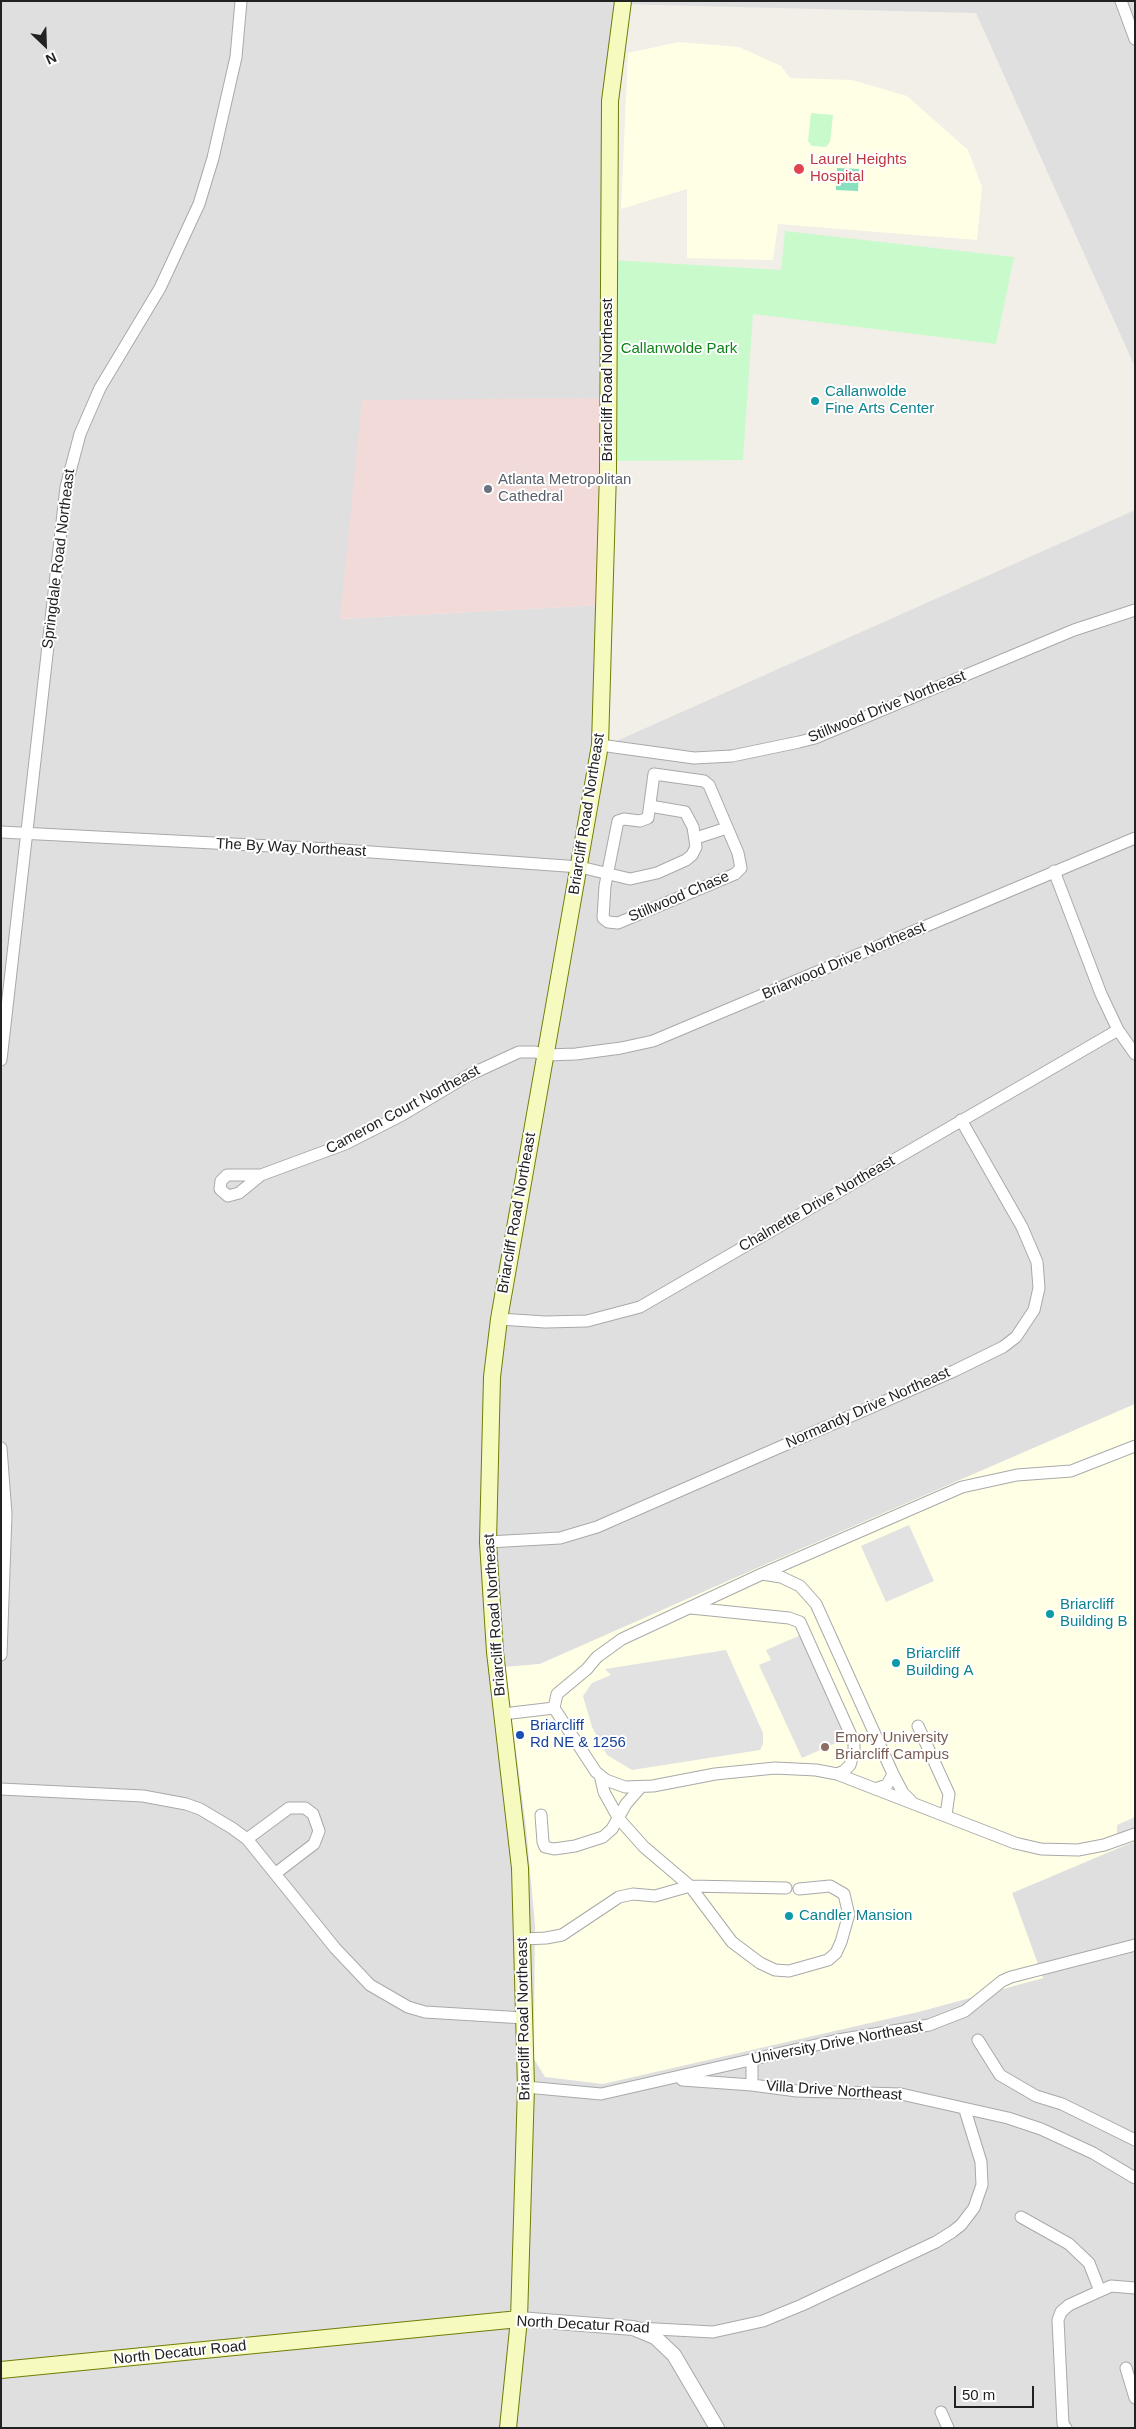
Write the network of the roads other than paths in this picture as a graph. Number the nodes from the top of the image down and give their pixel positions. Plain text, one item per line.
1 (241, 1) edge
2 (623, 1) edge
3 (1121, 1) edge
4 (1135, 39) edge
5 (1135, 610) edge
6 (600, 745) junction
7 (682, 758) junction
8 (680, 778) junction
9 (650, 806) junction
10 (727, 828) junction
11 (1, 832) edge
12 (27, 834) junction
13 (696, 838) junction
14 (1135, 838) edge
15 (580, 867) junction
16 (1054, 871) junction
17 (606, 875) junction
18 (1118, 1030) junction
19 (1135, 1054) edge
20 (546, 1055) junction
21 (1, 1060) edge
22 (961, 1120) junction
23 (261, 1175) dead end
24 (499, 1319) junction
25 (1135, 1446) edge
26 (1, 1448) edge
27 (488, 1542) junction
28 (762, 1574) junction
29 (689, 1608) junction
30 (1, 1654) edge
31 (554, 1708) junction
32 (503, 1714) junction
33 (918, 1726) dead end
34 (837, 1774) junction
35 (892, 1774) junction
36 (600, 1775) junction
37 (640, 1788) junction
38 (1, 1789) edge
39 (875, 1789) junction
40 (912, 1802) junction
41 (542, 1814) dead end
42 (946, 1815) junction
43 (619, 1819) junction
44 (1135, 1834) edge
45 (247, 1839) junction
46 (276, 1873) junction
47 (690, 1886) junction
48 (786, 1888) dead end
49 (798, 1889) dead end
50 (523, 1939) junction
51 (1135, 1945) edge
52 (524, 2018) junction
53 (978, 2040) dead end
54 (752, 2059) junction
55 (671, 2079) junction
56 (752, 2085) junction
57 (526, 2087) junction
58 (965, 2110) junction
59 (1135, 2140) edge
60 (1135, 2178) edge
61 (1022, 2217) dead end
62 (1135, 2288) edge
63 (1100, 2291) junction
64 (519, 2319) junction
65 (634, 2328) junction
66 (1126, 2368) dead end
67 (1, 2370) edge
68 (1135, 2398) edge
69 (941, 2412) dead end
70 (1062, 2427) edge
71 (508, 2428) edge
72 (717, 2428) edge
73 (948, 2428) edge

1 - 12 street, Springdale Road Northeast
2 - 6 main road, Briarcliff Road Northeast
3 - 4 street
5 - 7 street, Stillwood Drive Northeast
6 - 7 street, Stillwood Drive Northeast
6 - 15 main road, Briarcliff Road Northeast
7 - 8 street
8 - 9 street, Stillwood Chase
8 - 10 street, Stillwood Chase
9 - 13 street
9 - 17 street, Stillwood Chase
10 - 13 street
10 - 17 street, Stillwood Chase
11 - 12 street, The By Way Northeast
12 - 15 street, The By Way Northeast
12 - 21 street, Springdale Road Northeast
13 - 17 street, Stillwood Chase
14 - 16 street, Briarwood Drive Northeast
15 - 17 street, Stillwood Chase
15 - 20 main road, Briarcliff Road Northeast
16 - 18 street
16 - 20 street, Briarwood Drive Northeast
18 - 19 street
18 - 22 street, Chalmette Drive Northeast
20 - 23 street, Cameron Court Northeast
20 - 24 main road, Briarcliff Road Northeast
22 - 24 street, Chalmette Drive Northeast
22 - 27 street, Normandy Drive Northeast
24 - 27 main road, Briarcliff Road Northeast
25 - 28 street
26 - 30 street
27 - 32 main road, Briarcliff Road Northeast
28 - 29 street
28 - 35 street
29 - 31 street
29 - 34 street
31 - 32 street
31 - 36 street
32 - 50 main road, Briarcliff Road Northeast
33 - 42 street
34 - 37 street
34 - 39 street
35 - 39 street
35 - 40 street
36 - 37 street
36 - 43 street
37 - 43 street
38 - 45 street
39 - 40 street
40 - 42 street
41 - 43 street
42 - 44 street
43 - 47 street
45 - 46 street
45 - 46 street
46 - 52 street
47 - 48 street
47 - 49 street
47 - 50 street
50 - 52 main road, Briarcliff Road Northeast
51 - 54 street, University Drive Northeast
52 - 57 main road, Briarcliff Road Northeast
53 - 59 street
54 - 55 street, University Drive Northeast
54 - 56 street
55 - 56 street, Villa Drive Northeast
55 - 57 street, University Drive Northeast
56 - 58 street, Villa Drive Northeast
57 - 64 main road, Briarcliff Road Northeast
58 - 60 street, Villa Drive Northeast
58 - 65 street, North Decatur Road
61 - 63 street
62 - 63 street
63 - 70 street
64 - 65 street, North Decatur Road
64 - 67 main road, North Decatur Road
64 - 71 main road, Briarcliff Road Northeast
65 - 72 street
66 - 68 street
69 - 73 street

